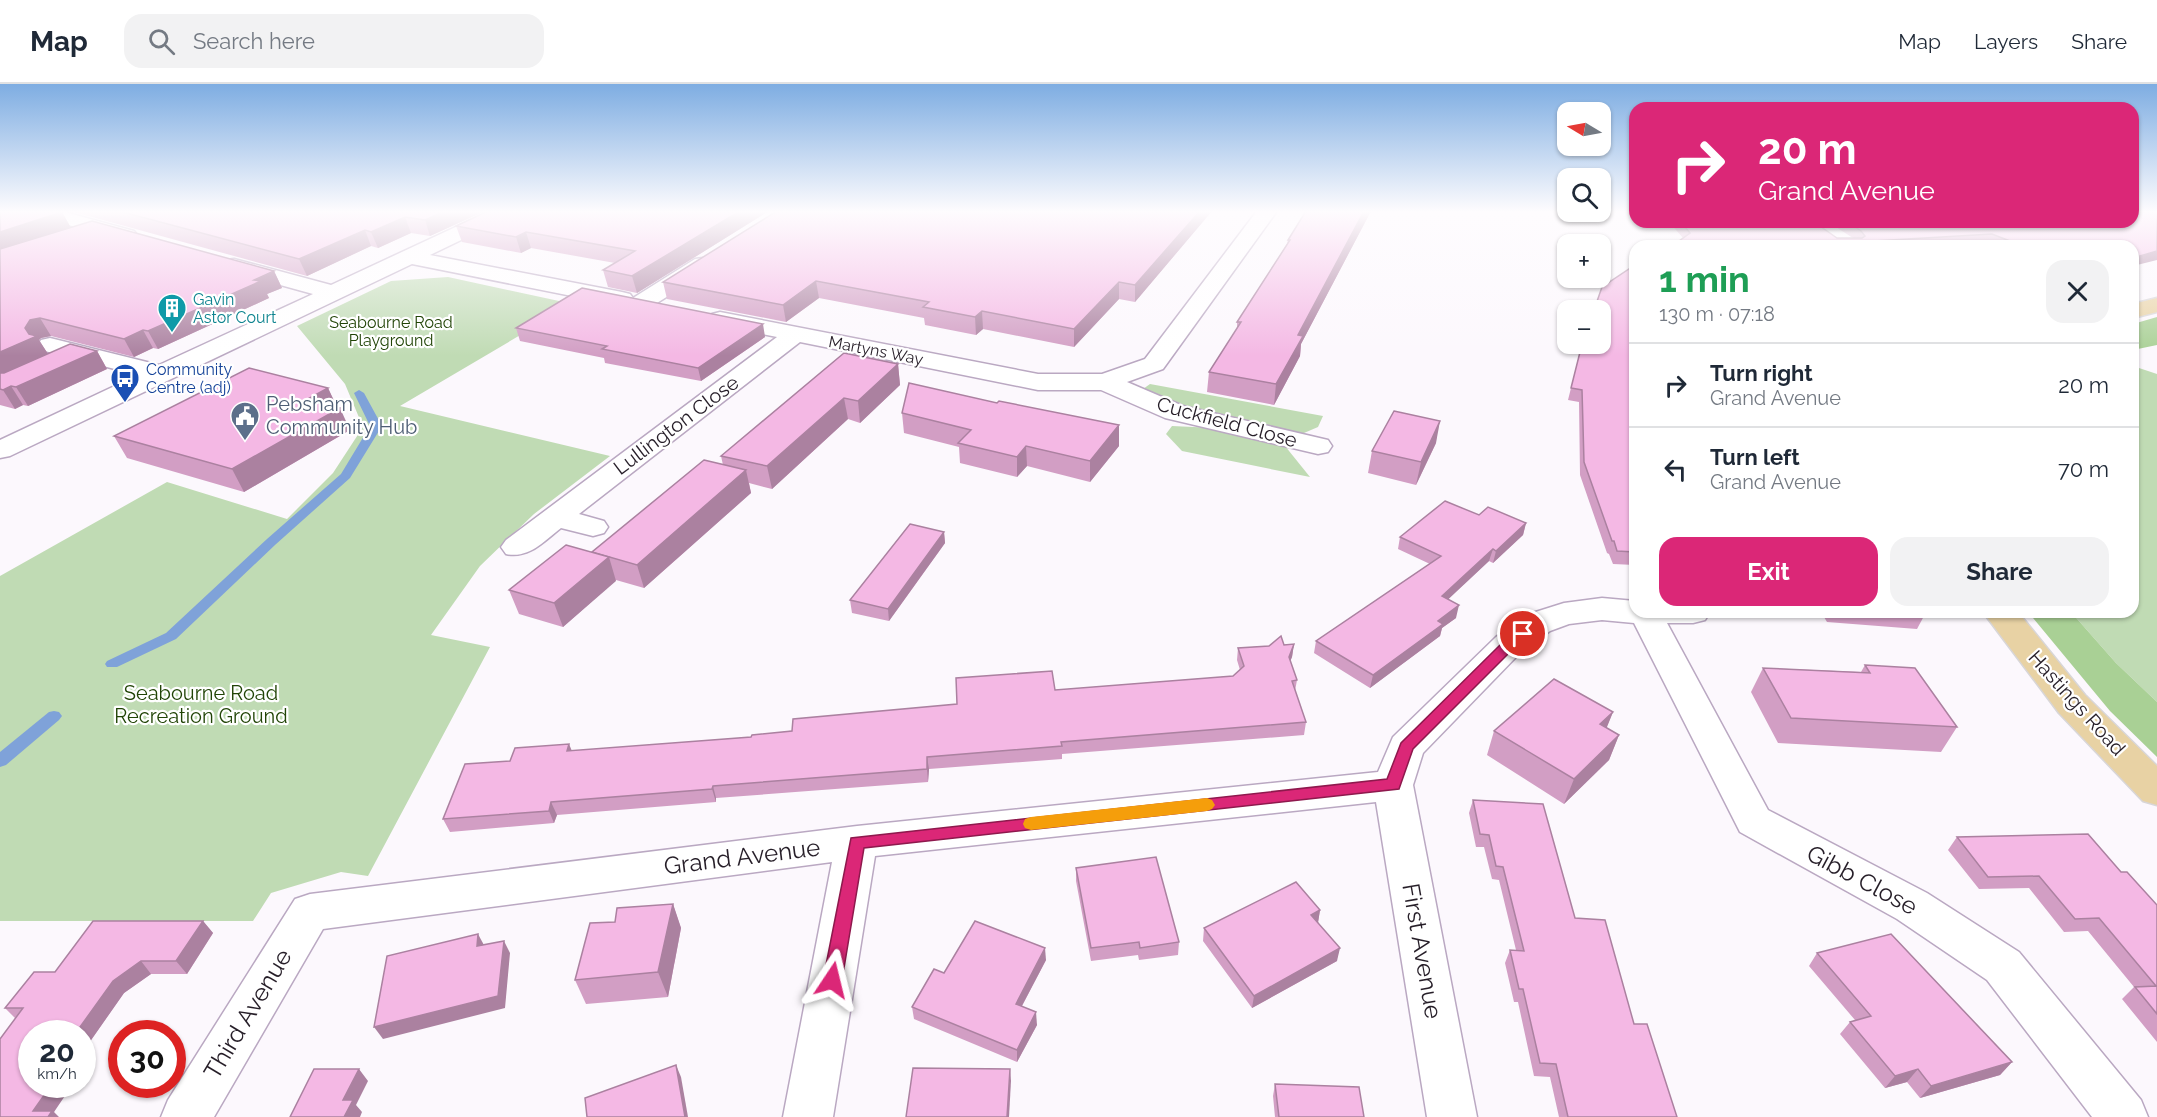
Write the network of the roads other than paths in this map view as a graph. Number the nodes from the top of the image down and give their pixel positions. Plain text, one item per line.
1 (213, 259) edge
2 (405, 259) edge
3 (421, 259) edge
4 (710, 259) edge
5 (1231, 259) edge
6 (335, 292) junction
7 (641, 303) junction
8 (2157, 305) edge
9 (2139, 310) edge
10 (796, 334) junction
11 (49, 355) edge
12 (160, 374) junction
13 (1105, 382) junction
14 (1318, 446) dead end
15 (0, 450) edge
16 (556, 517) junction
17 (593, 527) dead end
18 (517, 547) dead end
19 (1629, 611) edge
20 (1646, 618) edge
21 (2005, 618) edge
22 (1393, 785) junction
23 (2157, 790) edge
24 (857, 842) junction
25 (310, 912) joint
26 (186, 1117) edge
27 (808, 1117) edge
28 (1452, 1117) edge
29 (2122, 1117) edge

1 - 6 street
2 - 6 street
3 - 7 street, Martyns Way
4 - 7 street
5 - 13 street, Martyns Way
6 - 12 street
7 - 10 street, Martyns Way
8 - 9 main road
10 - 13 street, Martyns Way
10 - 16 street, Lullington Close
11 - 12 street
12 - 15 street
13 - 14 street, Cuckfield Close
16 - 17 street
16 - 18 street, Lullington Close
19 - 22 street
20 - 29 street, Gibb Close
21 - 23 main road, Hastings Road
22 - 24 street, Grand Avenue
22 - 28 street, First Avenue
24 - 25 street, Grand Avenue
24 - 27 street
25 - 26 street, Third Avenue

